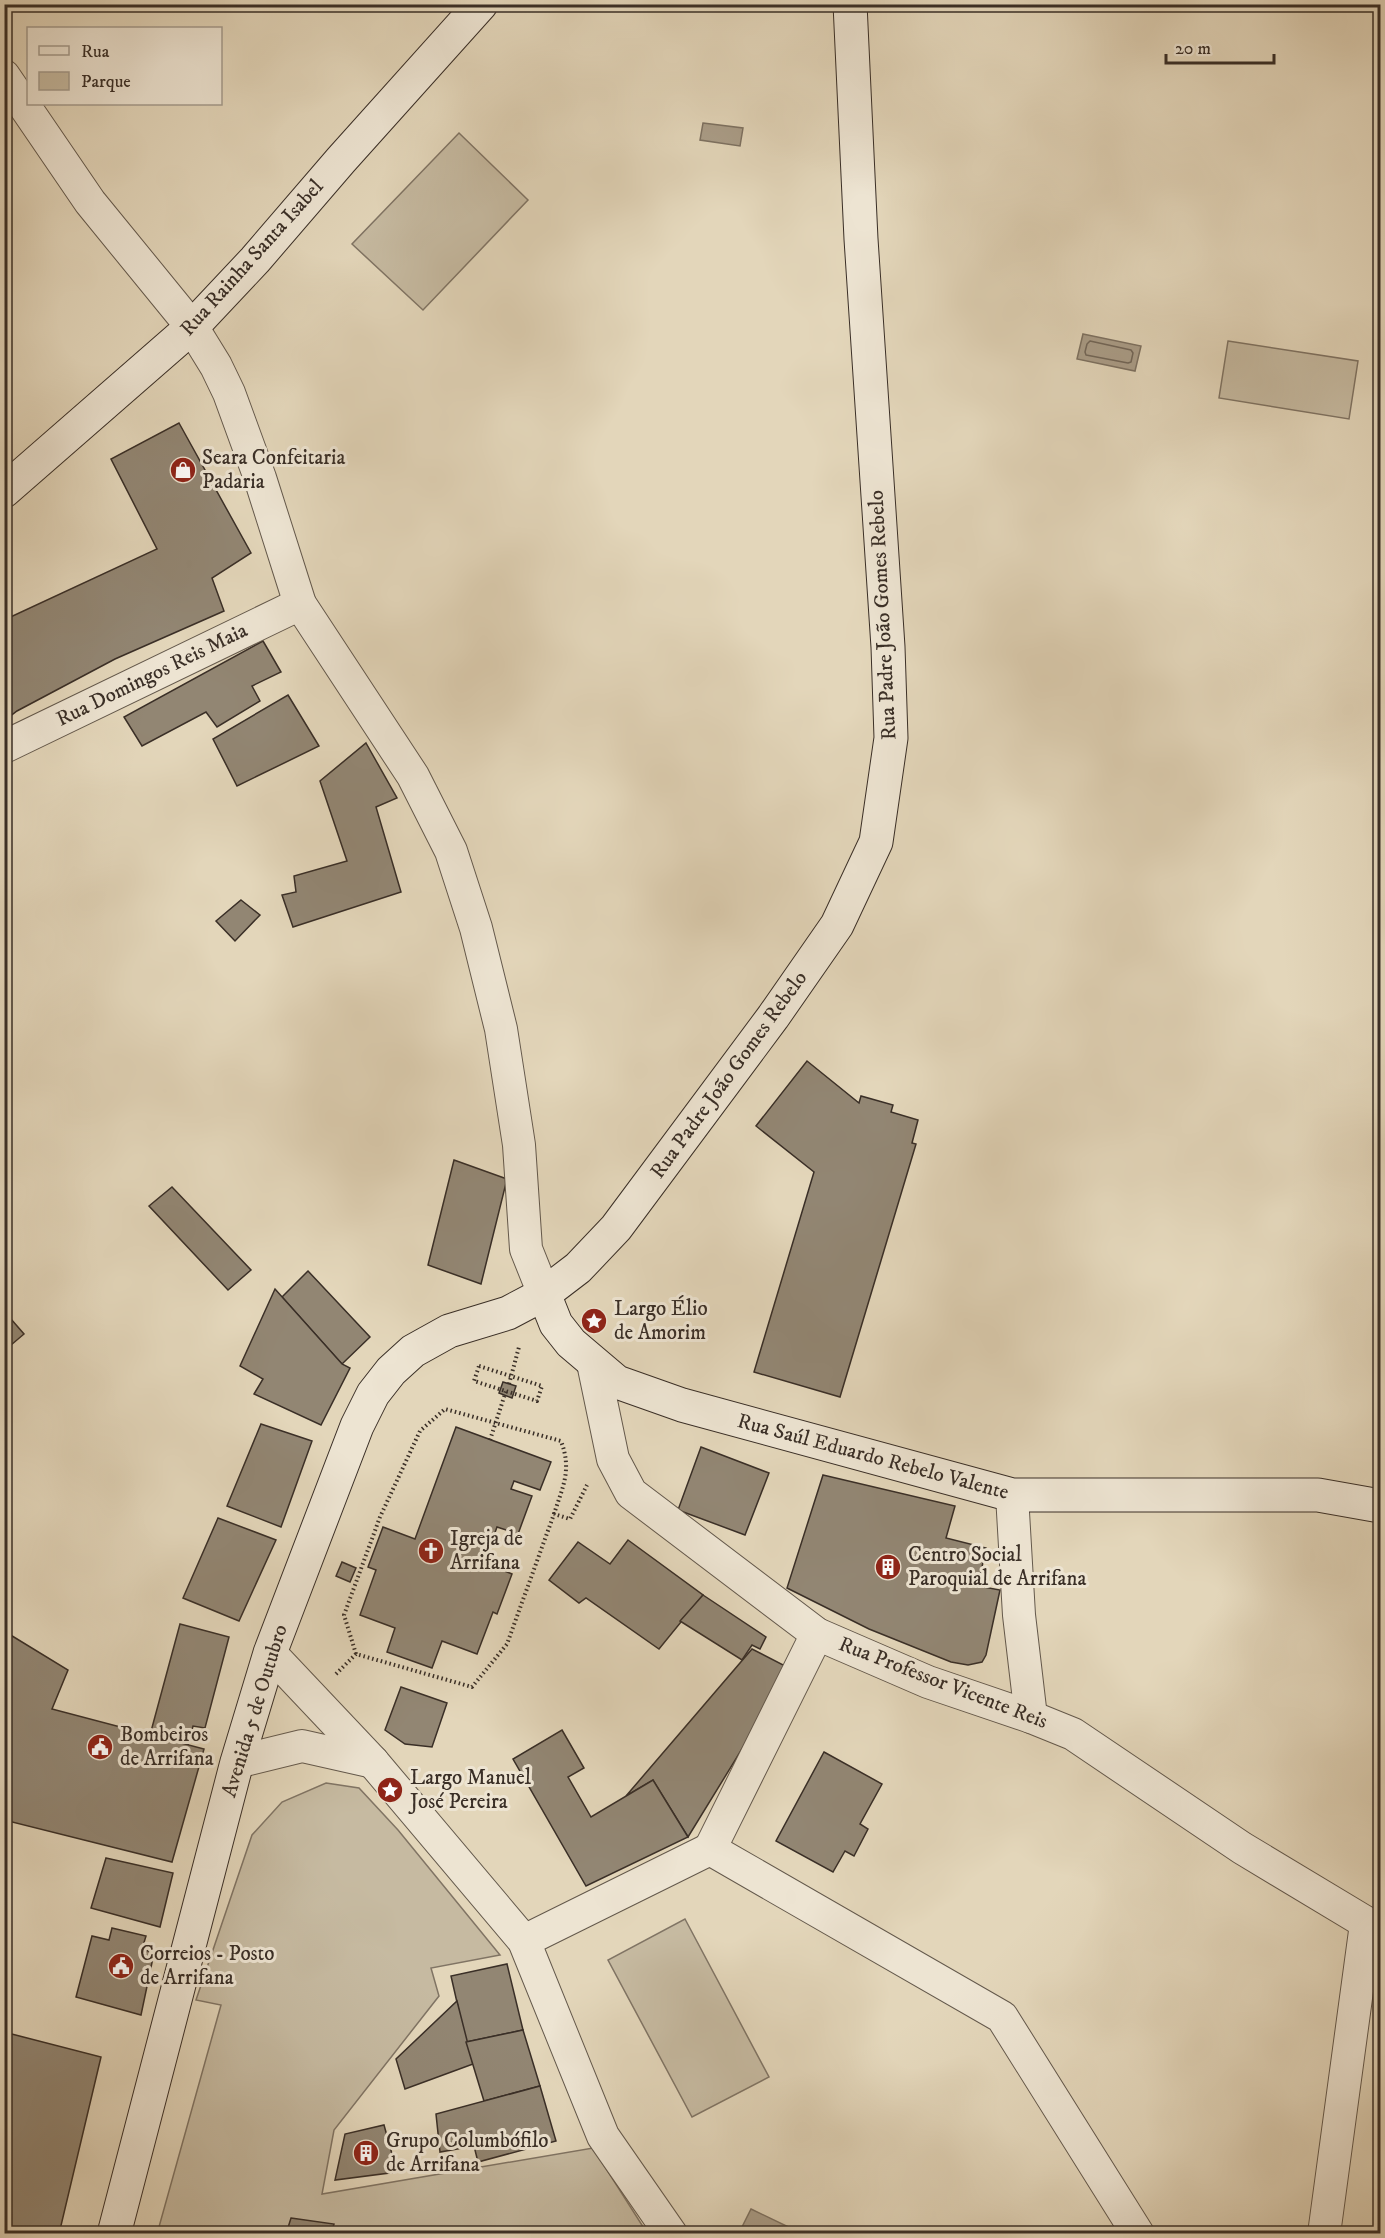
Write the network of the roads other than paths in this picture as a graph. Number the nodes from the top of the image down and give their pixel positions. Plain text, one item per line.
1 (481, 4) edge
2 (850, 4) edge
3 (4, 76) edge
4 (192, 327) junction
5 (4, 491) edge
6 (300, 604) junction
7 (4, 747) edge
8 (544, 1294) junction
9 (593, 1363) junction
10 (1012, 1496) junction
11 (1380, 1506) edge
12 (817, 1635) junction
13 (270, 1653) junction
14 (1031, 1717) junction
15 (237, 1762) junction
16 (373, 1762) junction
17 (710, 1849) junction
18 (1373, 1927) edge
19 (524, 1941) junction
20 (114, 2234) edge
21 (671, 2234) edge
22 (1138, 2234) edge
23 (1324, 2234) edge

1 - 4 main road, Rua Rainha Santa Isabel
2 - 8 main road, Rua Padre João Gomes Rebelo
3 - 4 street
4 - 5 main road, Rua Rainha Santa Isabel
4 - 6 street
6 - 7 street, Rua Domingos Reis Maia
6 - 8 street
8 - 9 main road
8 - 13 main road, Avenida 5 de Outubro
9 - 10 main road, Rua Saúl Eduardo Rebelo Valente
9 - 12 street, Rua Professor Vicente Reis
10 - 11 main road, Rua Saúl Eduardo Rebelo Valente
10 - 14 street
12 - 14 street, Rua Professor Vicente Reis
12 - 17 street
13 - 15 main road, Avenida 5 de Outubro
13 - 16 street
14 - 18 street, Rua Professor Vicente Reis
15 - 16 street
15 - 20 main road, Avenida 5 de Outubro
16 - 19 street
17 - 19 street
17 - 22 street
18 - 23 street
19 - 21 street

